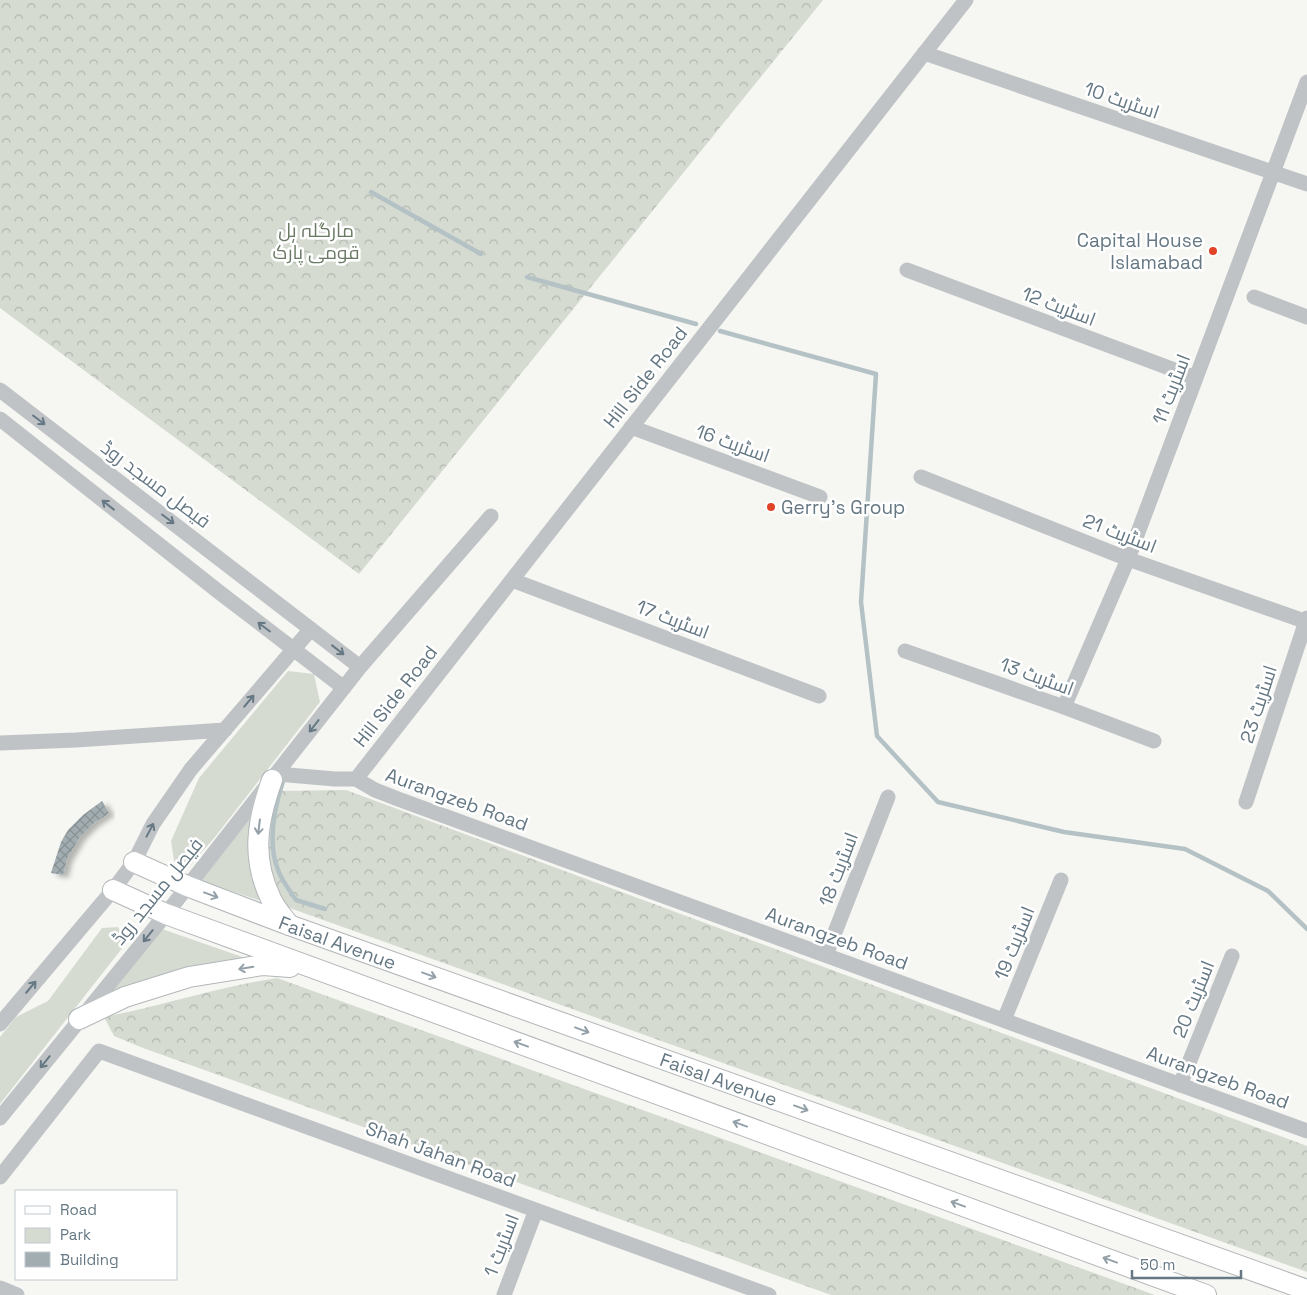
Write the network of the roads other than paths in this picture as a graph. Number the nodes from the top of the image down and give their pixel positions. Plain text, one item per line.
1 (966, 0) edge
2 (924, 53) junction
3 (1307, 82) edge
4 (1274, 173) junction
5 (1307, 184) edge
6 (907, 270) dead end
7 (1254, 297) dead end
8 (1307, 317) edge
9 (1196, 378) junction
10 (0, 390) edge
11 (0, 419) edge
12 (631, 427) junction
13 (921, 477) dead end
14 (820, 497) dead end
15 (491, 516) dead end
16 (1128, 559) junction
17 (512, 580) junction
18 (1307, 620) edge
19 (311, 629) junction
20 (293, 649) junction
21 (905, 651) dead end
22 (360, 667) junction
23 (344, 688) junction
24 (820, 696) dead end
25 (1064, 707) junction
26 (225, 730) junction
27 (1154, 741) dead end
28 (0, 743) edge
29 (275, 777) junction
30 (356, 779) junction
31 (888, 797) dead end
32 (1246, 802) dead end
33 (134, 862) junction
34 (1060, 880) dead end
35 (186, 886) junction
36 (112, 890) junction
37 (166, 914) junction
38 (289, 924) junction
39 (826, 955) junction
40 (1232, 956) dead end
41 (312, 968) junction
42 (79, 1019) junction
43 (1004, 1020) junction
44 (0, 1024) edge
45 (1180, 1085) junction
46 (0, 1118) edge
47 (1307, 1131) edge
48 (0, 1177) edge
49 (536, 1210) junction
50 (0, 1288) edge
51 (1307, 1290) edge
52 (17, 1295) edge
53 (504, 1295) edge
54 (769, 1295) edge
55 (1206, 1295) edge

1 - 2 street, Hill Side Road
2 - 4 street, اسٹریٹ 10
2 - 12 street, Hill Side Road
3 - 4 street, اسٹریٹ 11
4 - 5 street, اسٹریٹ 10
4 - 9 street, اسٹریٹ 11
6 - 9 street, اسٹریٹ 12
7 - 8 street
9 - 16 street, اسٹریٹ 11
10 -> 19 street, فیصل مسجد روڈ
20 -> 11 street
12 - 14 street, اسٹریٹ 16
12 - 17 street, Hill Side Road
13 - 16 street, اسٹریٹ 21
15 - 22 street, فیصل مسجد روڈ
16 - 18 street, اسٹریٹ 21
16 - 25 street, اسٹریٹ 11
17 - 24 street, اسٹریٹ 17
17 - 30 street, Hill Side Road
18 - 32 street, اسٹریٹ 23
19 - 20 street, فیصل مسجد روڈ
19 -> 22 street, فیصل مسجد روڈ
20 - 23 street
26 -> 20 street, فیصل مسجد روڈ
21 - 25 street, اسٹریٹ 13
22 - 23 street, فیصل مسجد روڈ
23 -> 29 street, فیصل مسجد روڈ
25 - 27 street, اسٹریٹ 13
26 - 28 street
33 -> 26 street, فیصل مسجد روڈ
29 - 30 street
29 - 35 street, فیصل مسجد روڈ
29 -> 38 main road
30 - 39 street, Aurangzeb Road
31 - 39 street, اسٹریٹ 18
33 - 35 main road, Faisal Avenue
33 - 36 street, فیصل مسجد روڈ
34 - 43 street, اسٹریٹ 19
35 - 37 street, فیصل مسجد روڈ
35 -> 38 main road, Faisal Avenue
36 - 37 main road, Faisal Avenue
44 -> 36 street, فیصل مسجد روڈ
37 - 41 main road, Faisal Avenue
37 -> 42 street, فیصل مسجد روڈ
38 -> 51 main road, Faisal Avenue
39 - 43 street, Aurangzeb Road
40 - 45 street, اسٹریٹ 20
41 -> 42 main road
55 -> 41 main road, Faisal Avenue
42 -> 46 street, فیصل مسجد روڈ
43 - 45 street, Aurangzeb Road
45 - 47 street, Aurangzeb Road
48 - 49 street, Shah Jahan Road
49 - 53 street, اسٹریٹ 1
49 - 54 street, Shah Jahan Road
50 - 52 street

